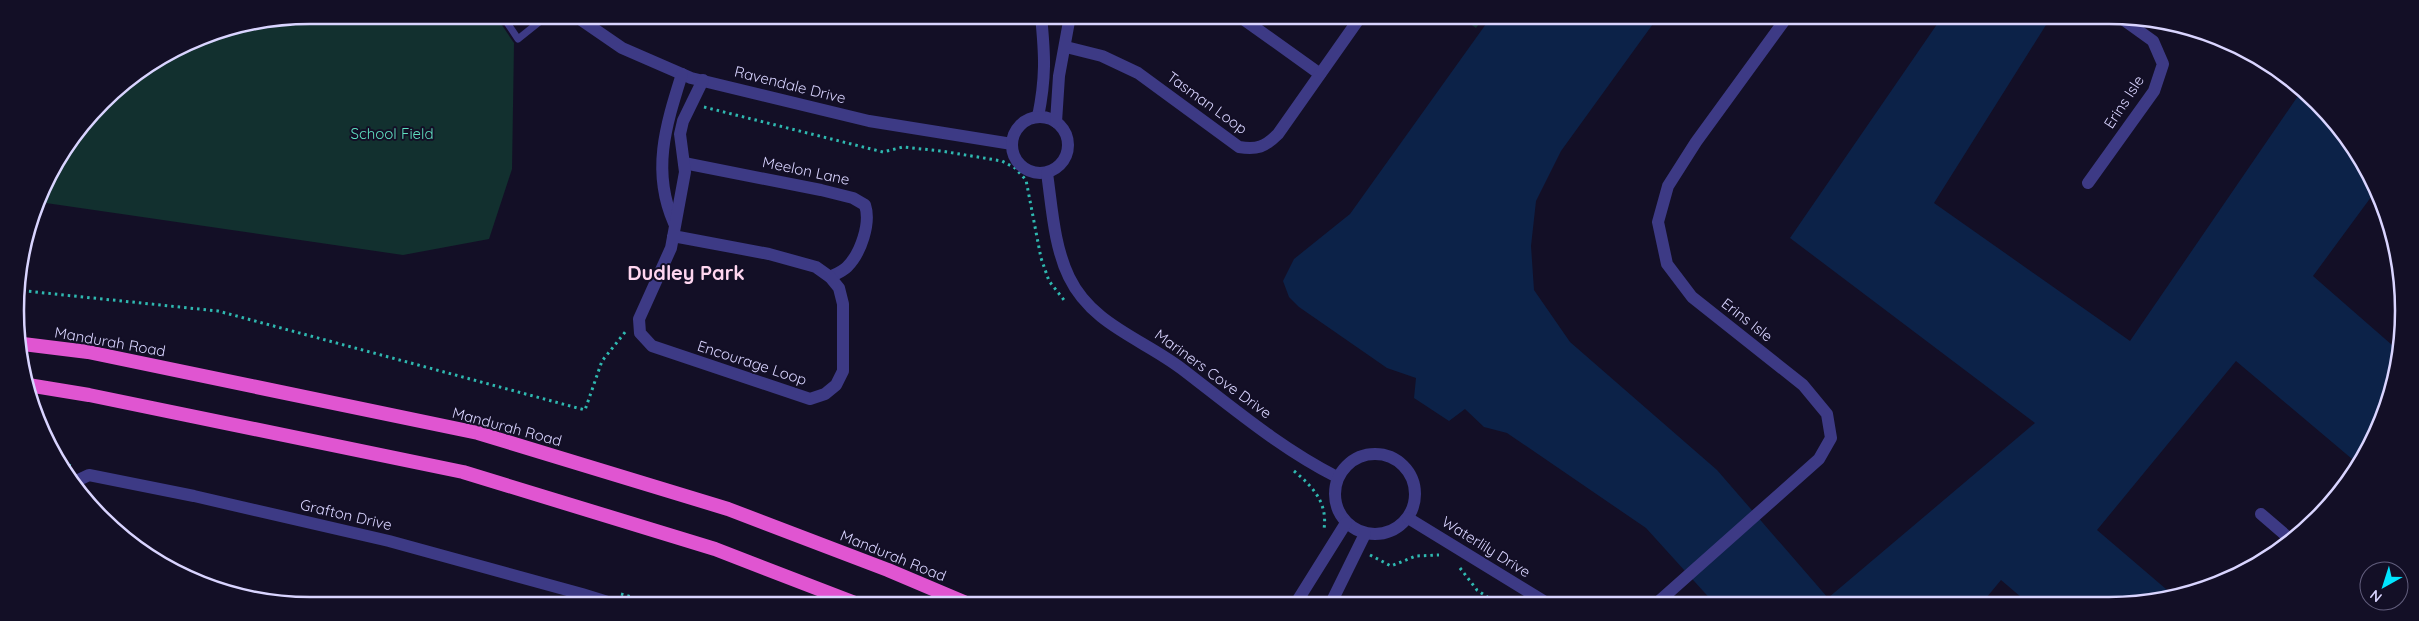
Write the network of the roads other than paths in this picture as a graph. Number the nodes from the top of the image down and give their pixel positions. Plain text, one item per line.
1 (508, 24) edge
2 (537, 24) edge
3 (587, 24) edge
4 (1042, 24) edge
5 (1069, 24) edge
6 (1250, 24) edge
7 (1356, 24) edge
8 (1782, 24) edge
9 (2130, 24) edge
10 (1066, 47) junction
11 (682, 74) junction
12 (1320, 74) junction
13 (703, 80) junction
14 (1038, 117) junction
15 (1056, 122) junction
16 (1012, 144) junction
17 (684, 163) junction
18 (1047, 173) junction
19 (2088, 183) dead end
20 (673, 229) junction
21 (830, 277) junction
22 (26, 344) edge
23 (34, 386) edge
24 (1337, 478) junction
25 (79, 480) edge
26 (2261, 514) dead end
27 (1408, 518) junction
28 (1346, 523) junction
29 (1365, 534) junction
30 (2286, 536) edge
31 (591, 597) edge
32 (837, 597) edge
33 (950, 597) edge
34 (1300, 597) edge
35 (1334, 597) edge
36 (1536, 597) edge
37 (1665, 597) edge

1 - 2 lane
3 - 11 street, Ravendale Drive
4 - 14 street
5 - 10 street
6 - 12 street
7 - 12 street, Tasman Loop
8 - 37 street, Erins Isle
9 - 19 street, Erins Isle
10 - 12 street, Tasman Loop
10 - 15 street
11 - 13 street, Ravendale Drive
11 - 20 street
13 - 16 street, Ravendale Drive
13 - 17 street, Encourage Loop
14 - 15 street
14 - 16 street
15 - 18 street
16 - 18 street
17 - 20 street, Encourage Loop
17 - 21 street, Meelon Lane
18 - 24 street, Mariners Cove Drive
20 - 21 street
20 - 21 street, Encourage Loop
22 - 33 highway, Mandurah Road
23 - 32 highway
24 - 27 street
24 - 28 street
25 - 31 street, Grafton Drive
26 - 30 street
27 - 29 street
27 - 36 street, Waterlily Drive
28 - 29 street
28 - 34 street
29 - 35 street

